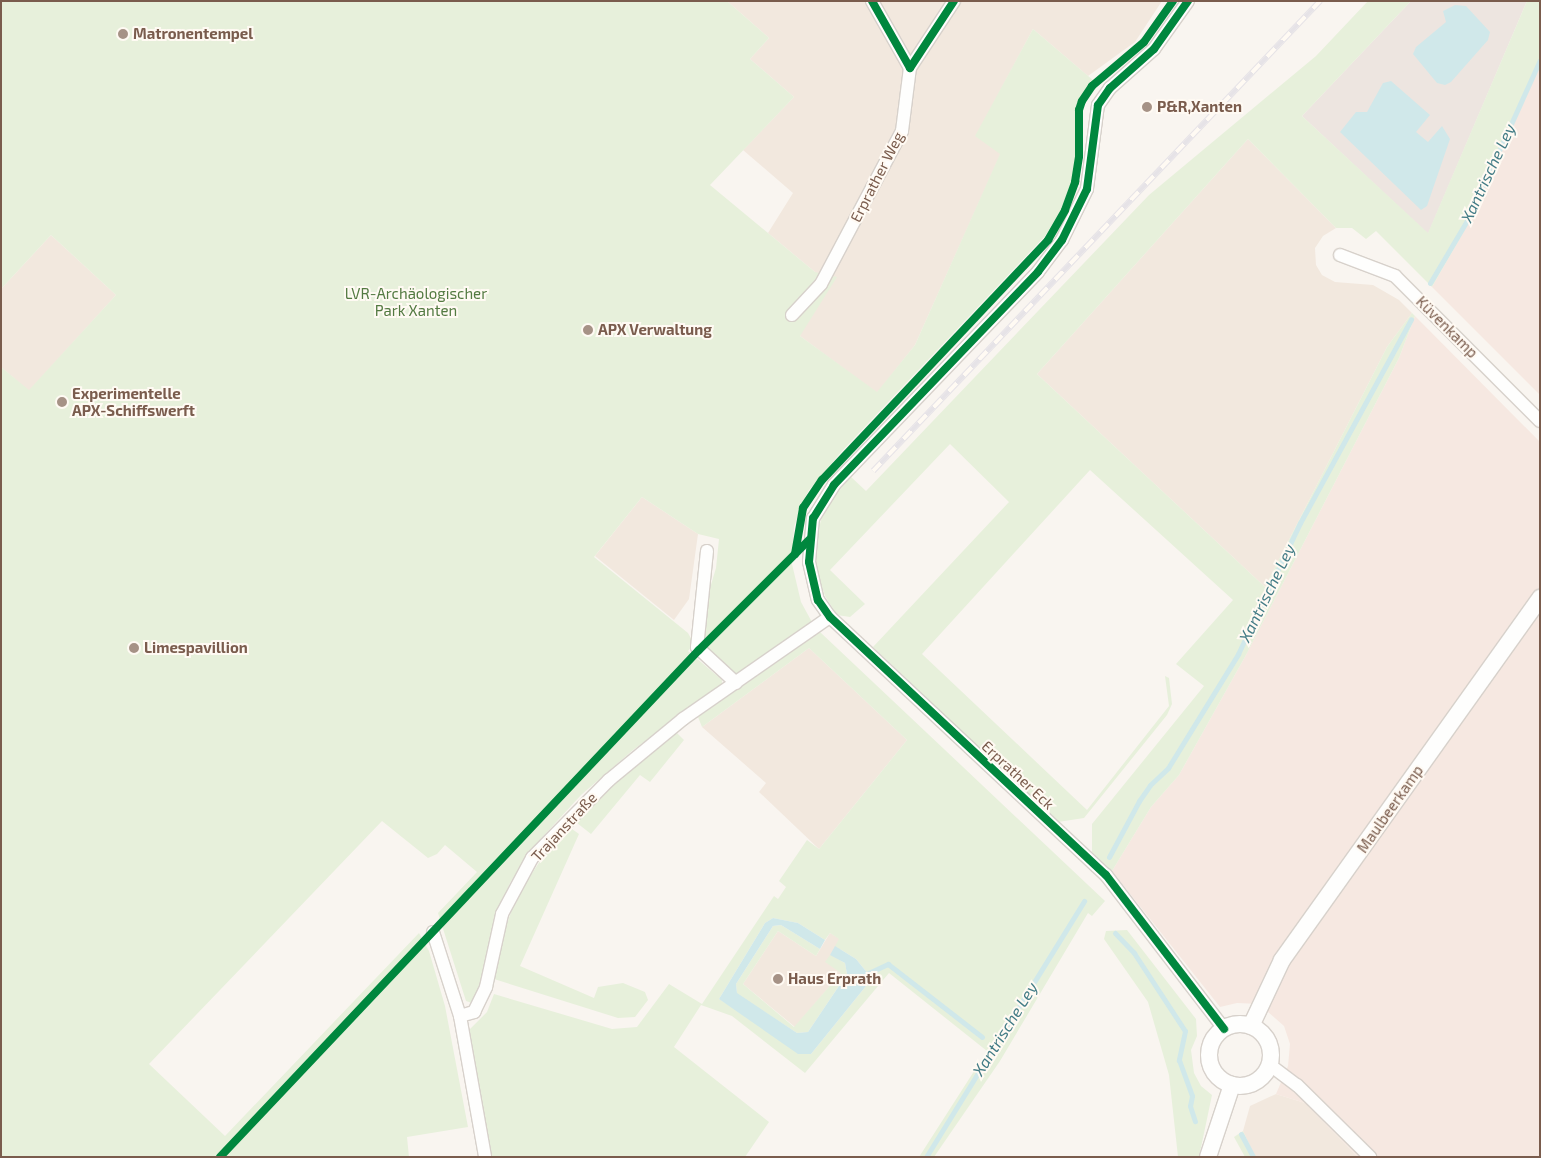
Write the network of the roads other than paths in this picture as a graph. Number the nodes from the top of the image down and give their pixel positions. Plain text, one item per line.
1 (872, 1) edge
2 (954, 1) edge
3 (1188, 1) edge
4 (910, 68) junction
5 (1340, 255) dead end
6 (792, 315) dead end
7 (1540, 421) edge
8 (707, 551) dead end
9 (1540, 598) edge
10 (830, 617) junction
11 (736, 683) junction
12 (433, 932) dead end
13 (460, 1016) junction
14 (1251, 1026) junction
15 (1224, 1029) junction
16 (1270, 1065) junction
17 (1232, 1085) junction
18 (485, 1157) edge
19 (1208, 1157) edge
20 (1370, 1157) edge

1 - 4 street
2 - 4 street
3 - 10 street, Erprather Eck
4 - 6 street, Erprather Weg
5 - 7 street, Küvenkamp
8 - 11 street
9 - 14 street, Maulbeerkamp
10 - 11 street, Trajanstraße
10 - 15 street, Erprather Eck
11 - 13 street, Trajanstraße
12 - 13 street
13 - 18 street
14 - 15 street
14 - 16 street
15 - 17 street
16 - 17 street
16 - 20 street
17 - 19 street

